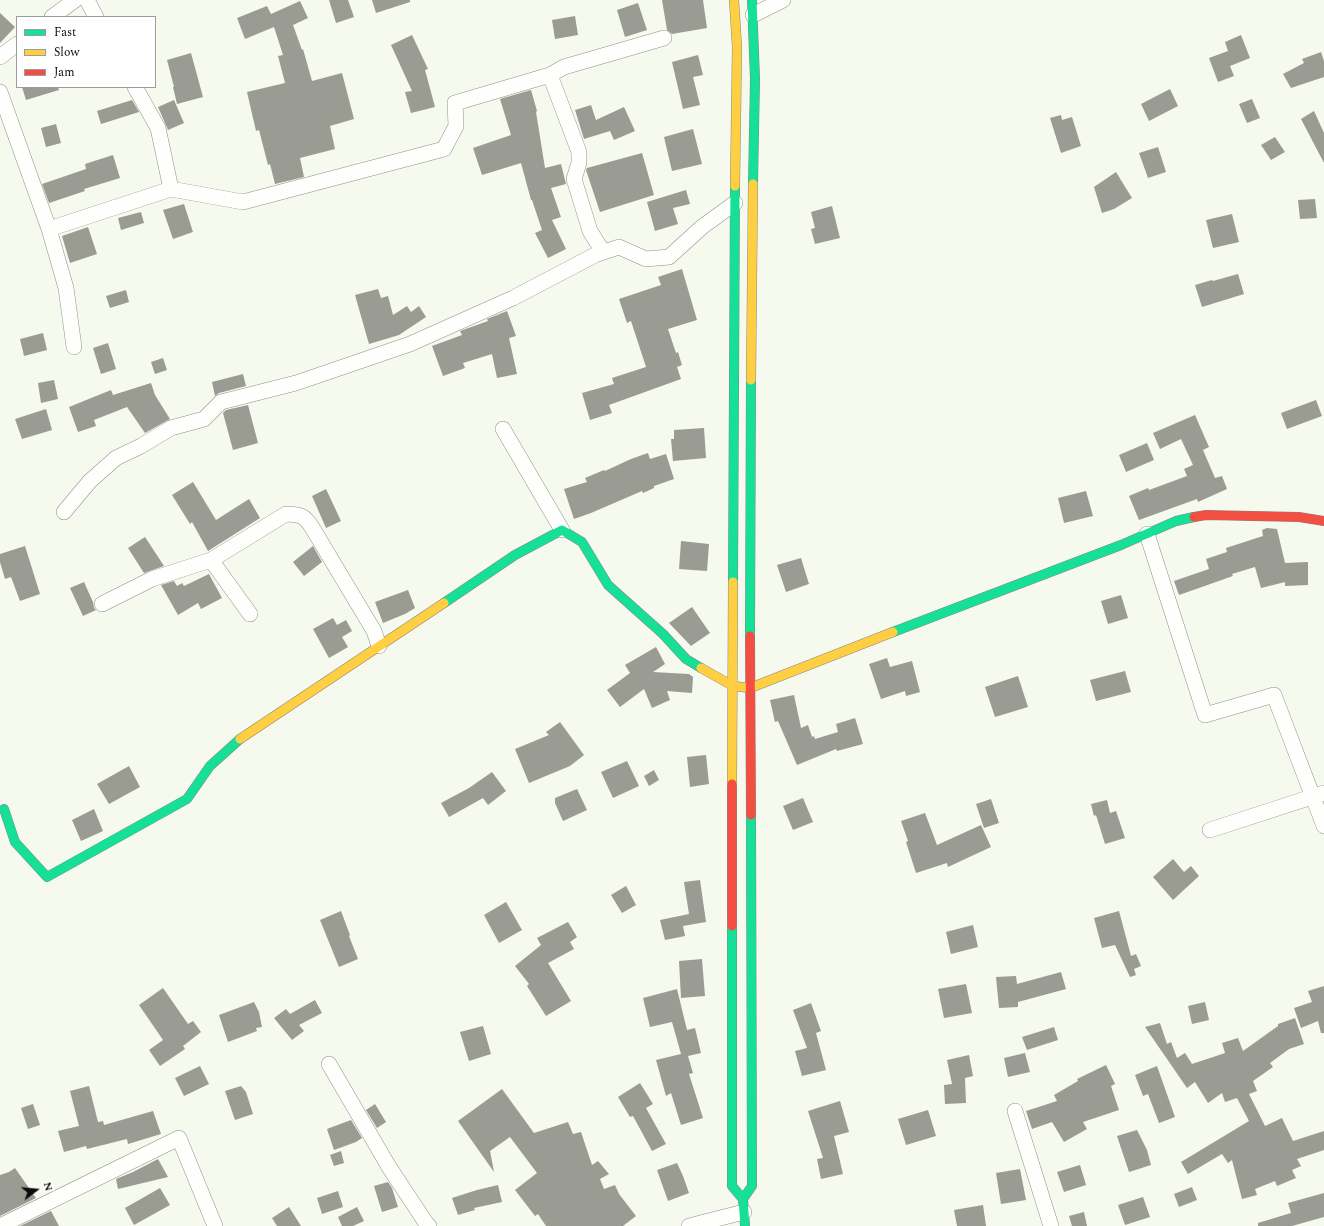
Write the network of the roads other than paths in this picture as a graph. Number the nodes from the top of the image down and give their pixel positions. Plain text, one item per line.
1 (75, 0) edge
2 (86, 0) edge
3 (734, 0) edge
4 (783, 0) edge
5 (753, 14) edge
6 (53, 16) edge
7 (95, 16) edge
8 (736, 28) junction
9 (664, 38) dead end
10 (16, 45) edge
11 (0, 57) edge
12 (550, 75) junction
13 (135, 88) edge
14 (0, 92) edge
15 (171, 189) junction
16 (735, 203) junction
17 (49, 229) junction
18 (603, 252) junction
19 (74, 348) dead end
20 (503, 430) dead end
21 (64, 512) dead end
22 (1324, 521) edge
23 (562, 530) junction
24 (1147, 534) junction
25 (211, 560) junction
26 (102, 604) dead end
27 (250, 614) dead end
28 (379, 646) junction
29 (733, 686) junction
30 (750, 688) junction
31 (1318, 795) edge
32 (4, 809) dead end
33 (1324, 826) edge
34 (1210, 830) dead end
35 (328, 1064) dead end
36 (1015, 1111) dead end
37 (744, 1212) edge
38 (717, 1222) edge
39 (0, 1226) edge
40 (215, 1226) edge
41 (429, 1226) edge
42 (689, 1226) edge
43 (1051, 1226) edge

1 - 6 street
2 - 7 street
3 - 8 street
4 - 5 street
5 - 8 street
5 - 30 street
8 - 16 street
9 - 12 street
10 - 11 street
12 - 15 street
12 - 18 street
13 - 15 street
14 - 17 street
15 - 17 street
16 - 18 street
16 - 29 street
17 - 19 street
18 - 21 street
20 - 23 street
22 - 24 street
23 - 28 street
23 - 29 street
24 - 30 street
24 - 31 street
25 - 26 street
25 - 27 street
25 - 28 street
28 - 32 street
29 - 30 street
29 - 37 street
30 - 37 street
31 - 33 street
31 - 34 street
35 - 41 street
36 - 43 street
37 - 38 street
38 - 42 street
39 - 40 street

